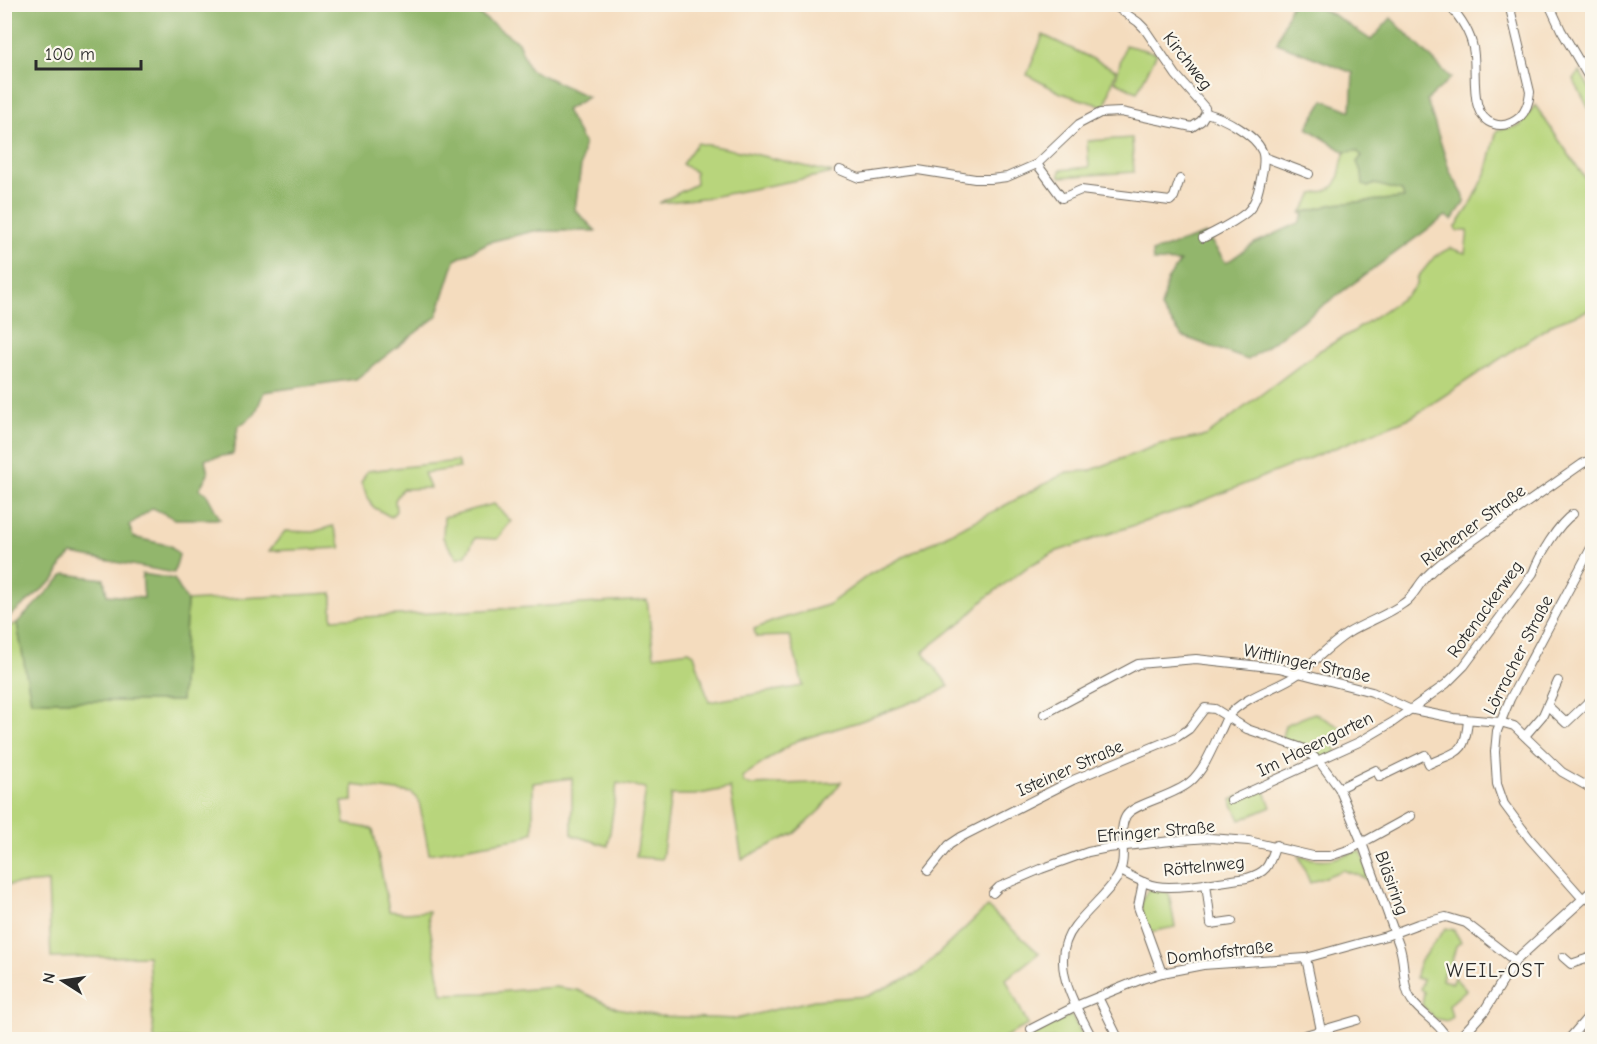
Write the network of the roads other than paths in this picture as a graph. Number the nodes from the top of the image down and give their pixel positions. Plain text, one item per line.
1 (1112, 4) edge
2 (1449, 4) edge
3 (1509, 4) edge
4 (1549, 4) edge
5 (1593, 83) edge
6 (1206, 113) junction
7 (1264, 157) junction
8 (1037, 164) junction
9 (840, 170) dead end
10 (1309, 174) dead end
11 (1180, 179) dead end
12 (1203, 238) dead end
13 (1593, 459) edge
14 (1573, 514) dead end
15 (1593, 546) edge
16 (1298, 674) junction
17 (1558, 681) dead end
18 (1587, 703) dead end
19 (1548, 706) junction
20 (1409, 709) junction
21 (1044, 714) dead end
22 (1228, 716) junction
23 (1468, 720) junction
24 (1500, 722) junction
25 (1525, 736) junction
26 (1319, 761) junction
27 (1339, 788) junction
28 (1593, 789) edge
29 (1231, 800) dead end
30 (1411, 816) dead end
31 (1362, 843) junction
32 (1276, 845) junction
33 (1124, 847) junction
34 (928, 871) dead end
35 (1121, 871) junction
36 (1143, 882) junction
37 (1206, 883) junction
38 (1593, 891) edge
39 (993, 893) dead end
40 (1582, 899) junction
41 (1232, 921) dead end
42 (1390, 934) junction
43 (1563, 957) dead end
44 (1593, 957) edge
45 (1306, 958) junction
46 (1515, 961) junction
47 (1162, 973) junction
48 (1098, 997) junction
49 (1076, 1005) junction
50 (1593, 1012) edge
51 (1357, 1020) dead end
52 (1031, 1029) dead end
53 (1322, 1035) edge
54 (1093, 1040) edge
55 (1119, 1040) edge
56 (1288, 1040) edge
57 (1448, 1040) edge
58 (1458, 1040) edge
59 (1568, 1040) edge

1 - 6 street, Kirchweg
2 - 3 street
4 - 5 street
6 - 7 street, Kirchweg
6 - 8 street
7 - 10 street
7 - 12 street
8 - 9 street
8 - 11 street
13 - 16 street, Riehener Straße
14 - 20 street, Rotenackerweg
15 - 24 street, Lörracher Straße
16 - 20 street, Wittlinger Straße
16 - 21 street, Wittlinger Straße
16 - 22 street, Riehener Straße
17 - 19 street
18 - 19 street
19 - 25 street
20 - 23 street, Wittlinger Straße
20 - 26 street, Im Hasengarten
22 - 26 street
22 - 33 street, Riehener Straße
22 - 34 street, Isteiner Straße
23 - 24 street, Wittlinger Straße
23 - 27 street
24 - 25 street
24 - 40 street, Lörracher Straße
25 - 28 street
26 - 27 street, Bläsiring
26 - 29 street, Im Hasengarten
27 - 31 street, Bläsiring
30 - 31 street, Efringer Straße
31 - 32 street, Efringer Straße
31 - 42 street, Bläsiring
32 - 33 street, Efringer Straße
32 - 37 street, Röttelnweg
33 - 35 street, Riehener Straße
33 - 39 street, Efringer Straße
35 - 36 street, Röttelnweg
35 - 49 street
36 - 37 street, Röttelnweg
36 - 47 street
37 - 41 street
38 - 40 street
40 - 46 street
42 - 45 street, Domhofstraße
42 - 46 street, Bläsiring
42 - 57 street, Bläsiring
43 - 44 street
45 - 47 street, Domhofstraße
45 - 53 street
46 - 58 street
47 - 48 street, Domhofstraße
48 - 49 street, Domhofstraße
48 - 55 street
49 - 52 street, Domhofstraße
49 - 54 street
50 - 59 street
51 - 53 street
53 - 56 street

